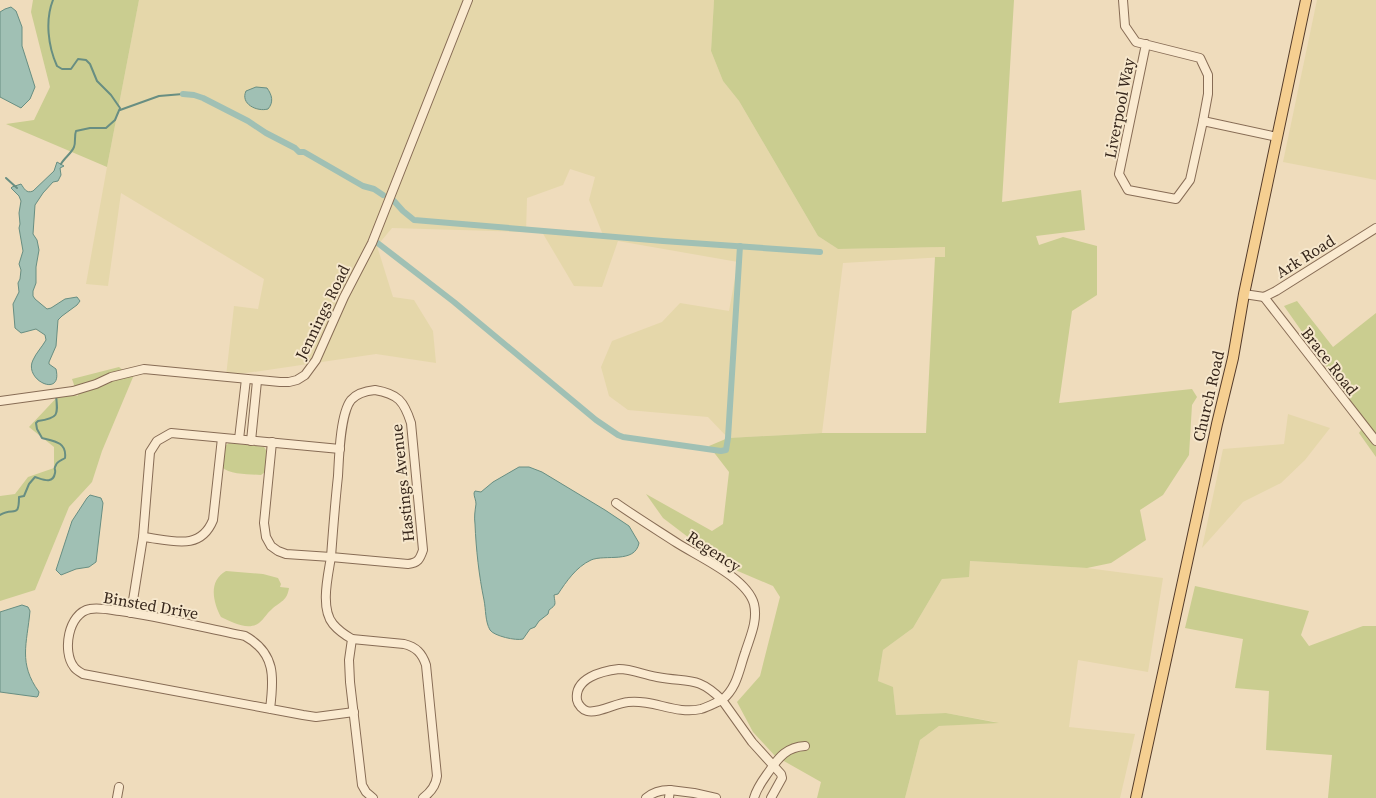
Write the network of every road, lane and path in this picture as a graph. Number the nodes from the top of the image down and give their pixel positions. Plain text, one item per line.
1 (468, 0) edge
2 (1123, 0) edge
3 (1306, 0) edge
4 (1146, 44) junction
5 (1203, 121) junction
6 (1277, 137) junction
7 (1376, 228) edge
8 (1244, 294) junction
9 (1264, 297) junction
10 (246, 379) junction
11 (257, 380) junction
12 (0, 401) edge
13 (222, 438) junction
14 (240, 440) junction
15 (251, 440) junction
16 (272, 442) junction
17 (1376, 442) edge
18 (340, 449) junction
19 (616, 503) dead end
20 (143, 538) junction
21 (331, 557) junction
22 (131, 613) junction
23 (352, 639) junction
24 (722, 700) junction
25 (270, 708) junction
26 (354, 712) junction
27 (804, 746) dead end
28 (773, 765) junction
29 (119, 787) dead end
30 (670, 794) edge
31 (117, 798) edge
32 (373, 798) edge
33 (423, 798) edge
34 (646, 798) edge
35 (716, 798) edge
36 (754, 798) edge
37 (771, 798) edge
38 (1136, 798) edge

1 - 11 street, Jennings Road
2 - 4 street, Liverpool Way
3 - 6 main road, Church Road
4 - 5 street, Liverpool Way
4 - 5 street, Liverpool Way
5 - 6 street
6 - 8 main road, Church Road
7 - 9 street, Ark Road
8 - 9 street, Ark Road
8 - 38 main road, Church Road
9 - 17 street, Brace Road
10 - 11 street, Jennings Road
10 - 12 street, Jennings Road
10 - 14 street
11 - 15 street
13 - 14 street
13 - 20 street
13 - 20 street
14 - 15 street
15 - 16 street
16 - 18 street
16 - 21 street
18 - 21 street, Hastings Avenue
18 - 21 street, Hastings Avenue
19 - 24 street, Regency
20 - 22 street
21 - 23 street
22 - 25 street, Binsted Drive
22 - 25 street, Binsted Drive
23 - 26 street
23 - 33 street
24 - 24 street
24 - 28 street
25 - 26 street, Binsted Drive
26 - 32 street
27 - 28 street
28 - 36 street
28 - 37 street
29 - 31 street
30 - 34 street
30 - 35 street

